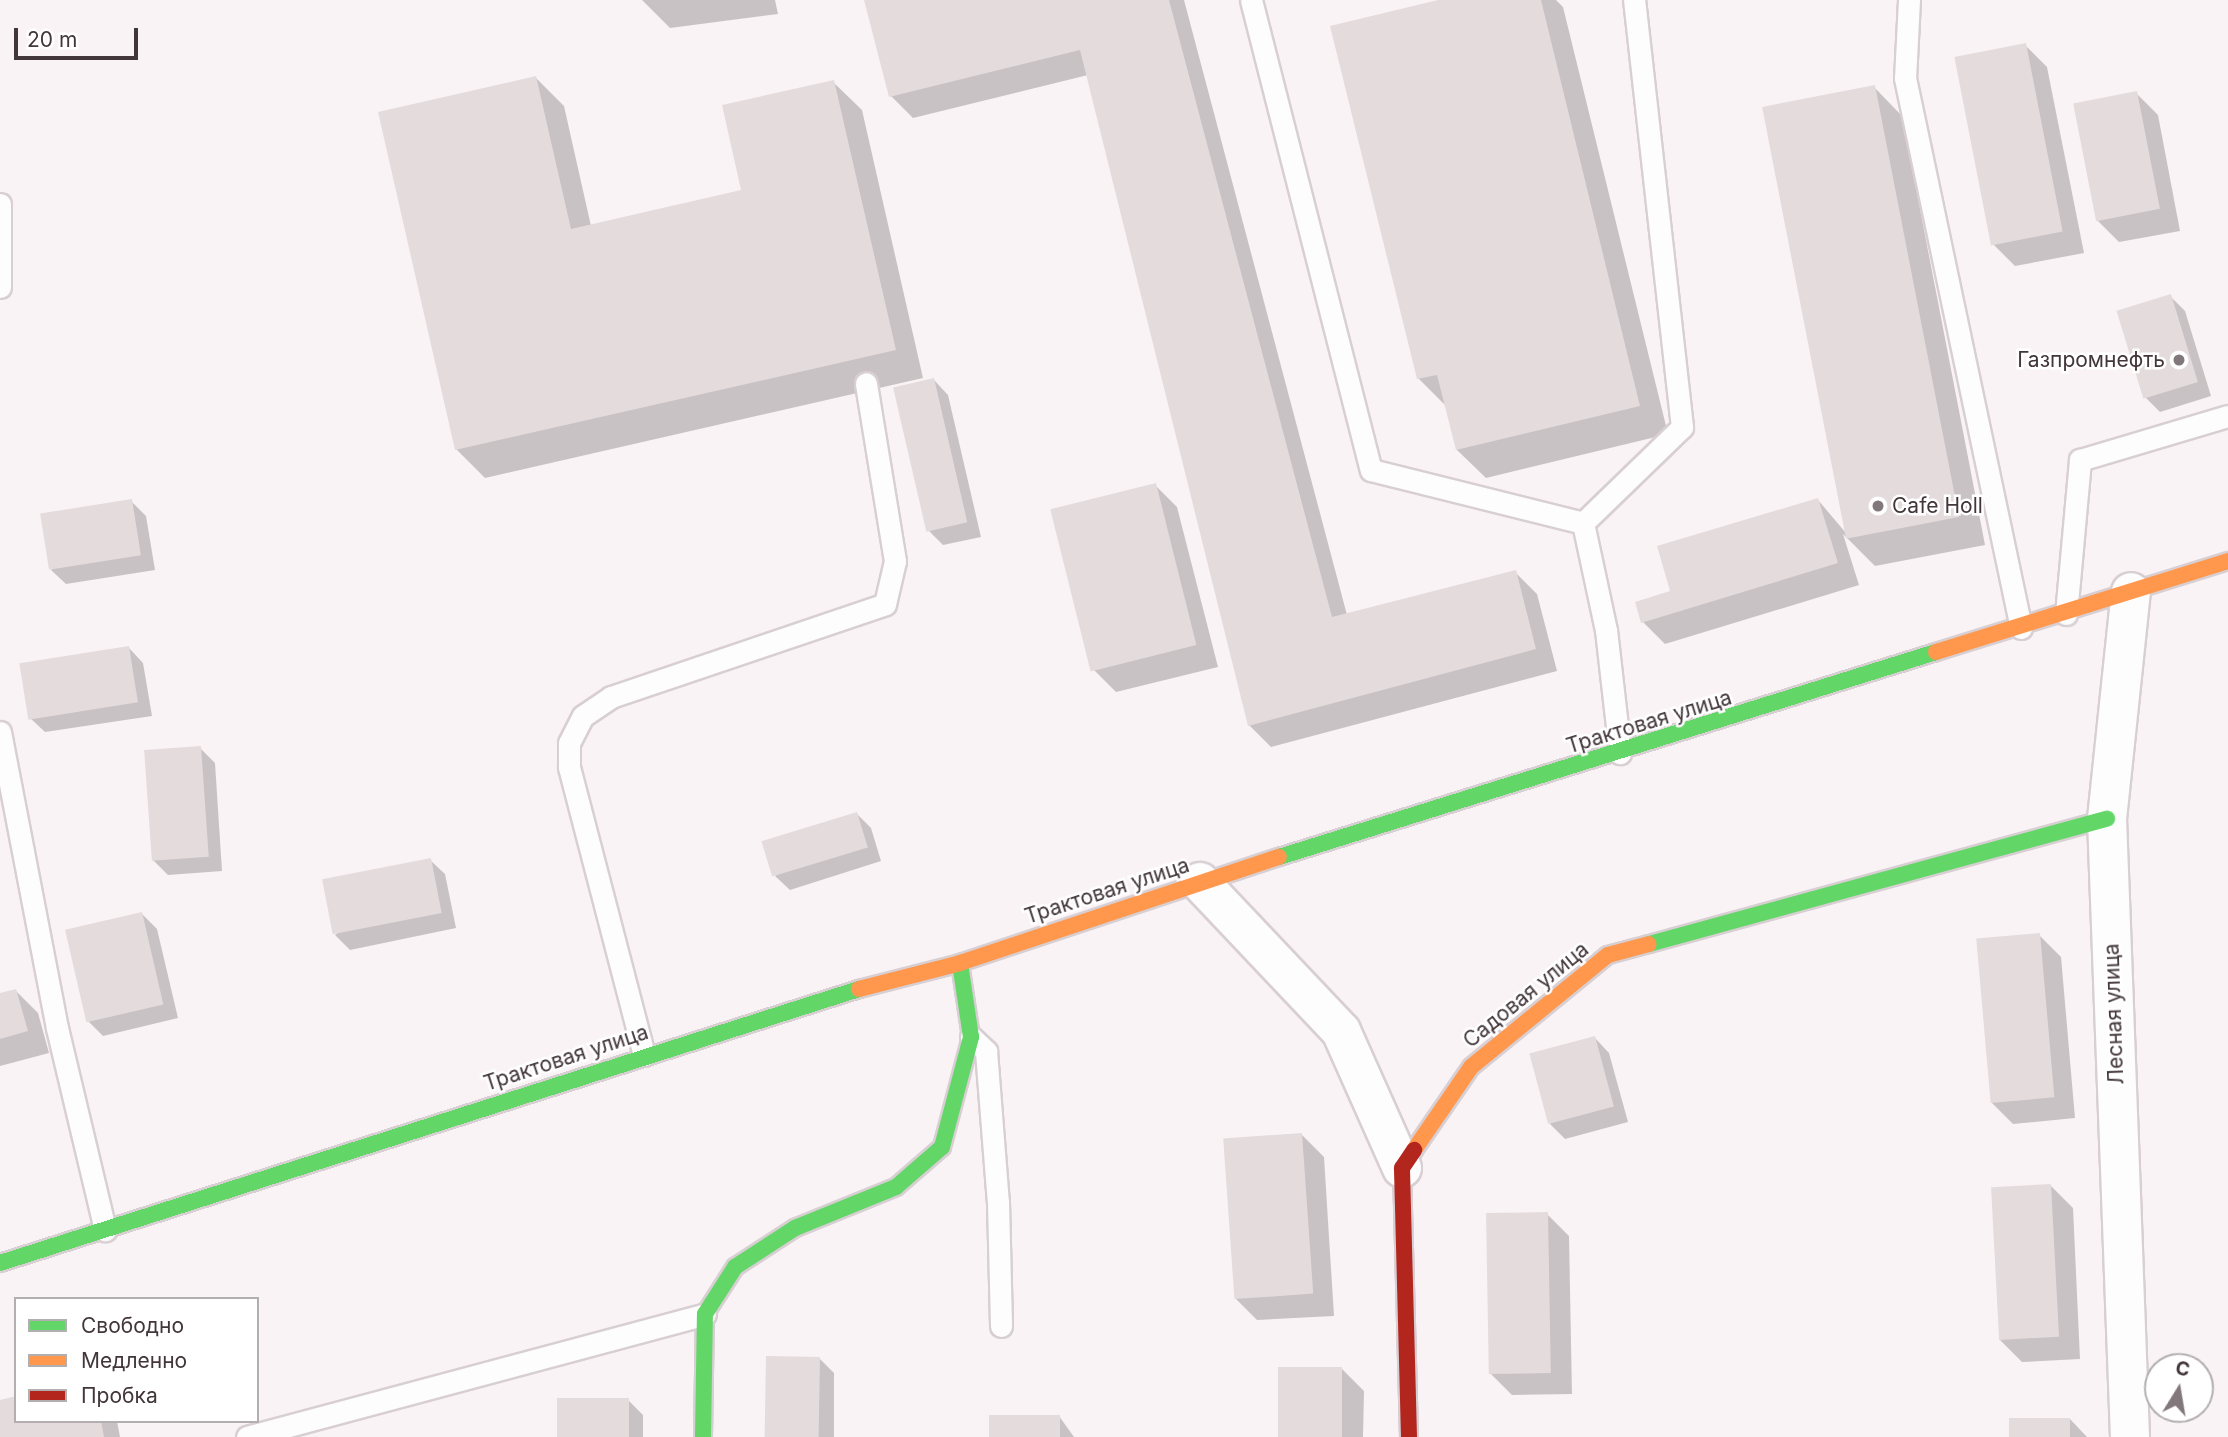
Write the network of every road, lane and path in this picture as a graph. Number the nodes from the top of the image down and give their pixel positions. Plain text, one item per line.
1 (1251, 0) edge
2 (1634, 0) edge
3 (1909, 0) edge
4 (0, 204) edge
5 (0, 288) edge
6 (866, 383) dead end
7 (2228, 416) edge
8 (1583, 523) junction
9 (2228, 561) edge
10 (2131, 592) junction
11 (2066, 614) junction
12 (2021, 628) junction
13 (0, 732) edge
14 (1620, 753) junction
15 (2107, 819) junction
16 (1200, 883) junction
17 (960, 962) junction
18 (971, 1037) junction
19 (644, 1055) junction
20 (1402, 1168) junction
21 (105, 1230) junction
22 (0, 1263) edge
23 (705, 1314) junction
24 (1001, 1326) dead end
25 (247, 1437) edge
26 (703, 1437) edge
27 (1409, 1437) edge
28 (2130, 1437) edge

1 - 8 lane
2 - 8 lane
3 - 12 lane
4 - 5 lane
6 - 19 lane
7 - 11 lane
8 - 14 lane
9 - 10 main road, Трактовая улица
10 - 11 main road, Трактовая улица
10 - 15 street, Лесная улица
11 - 12 main road, Трактовая улица
12 - 14 main road, Трактовая улица
13 - 21 lane
14 - 16 main road, Трактовая улица
15 - 20 main road, Садовая улица
15 - 28 street, Лесная улица
16 - 17 main road, Трактовая улица
16 - 20 street
17 - 18 main road
17 - 19 main road, Трактовая улица
18 - 23 main road
18 - 24 lane
19 - 21 main road, Трактовая улица
20 - 27 main road
21 - 22 main road, Трактовая улица
23 - 25 lane
23 - 26 main road

